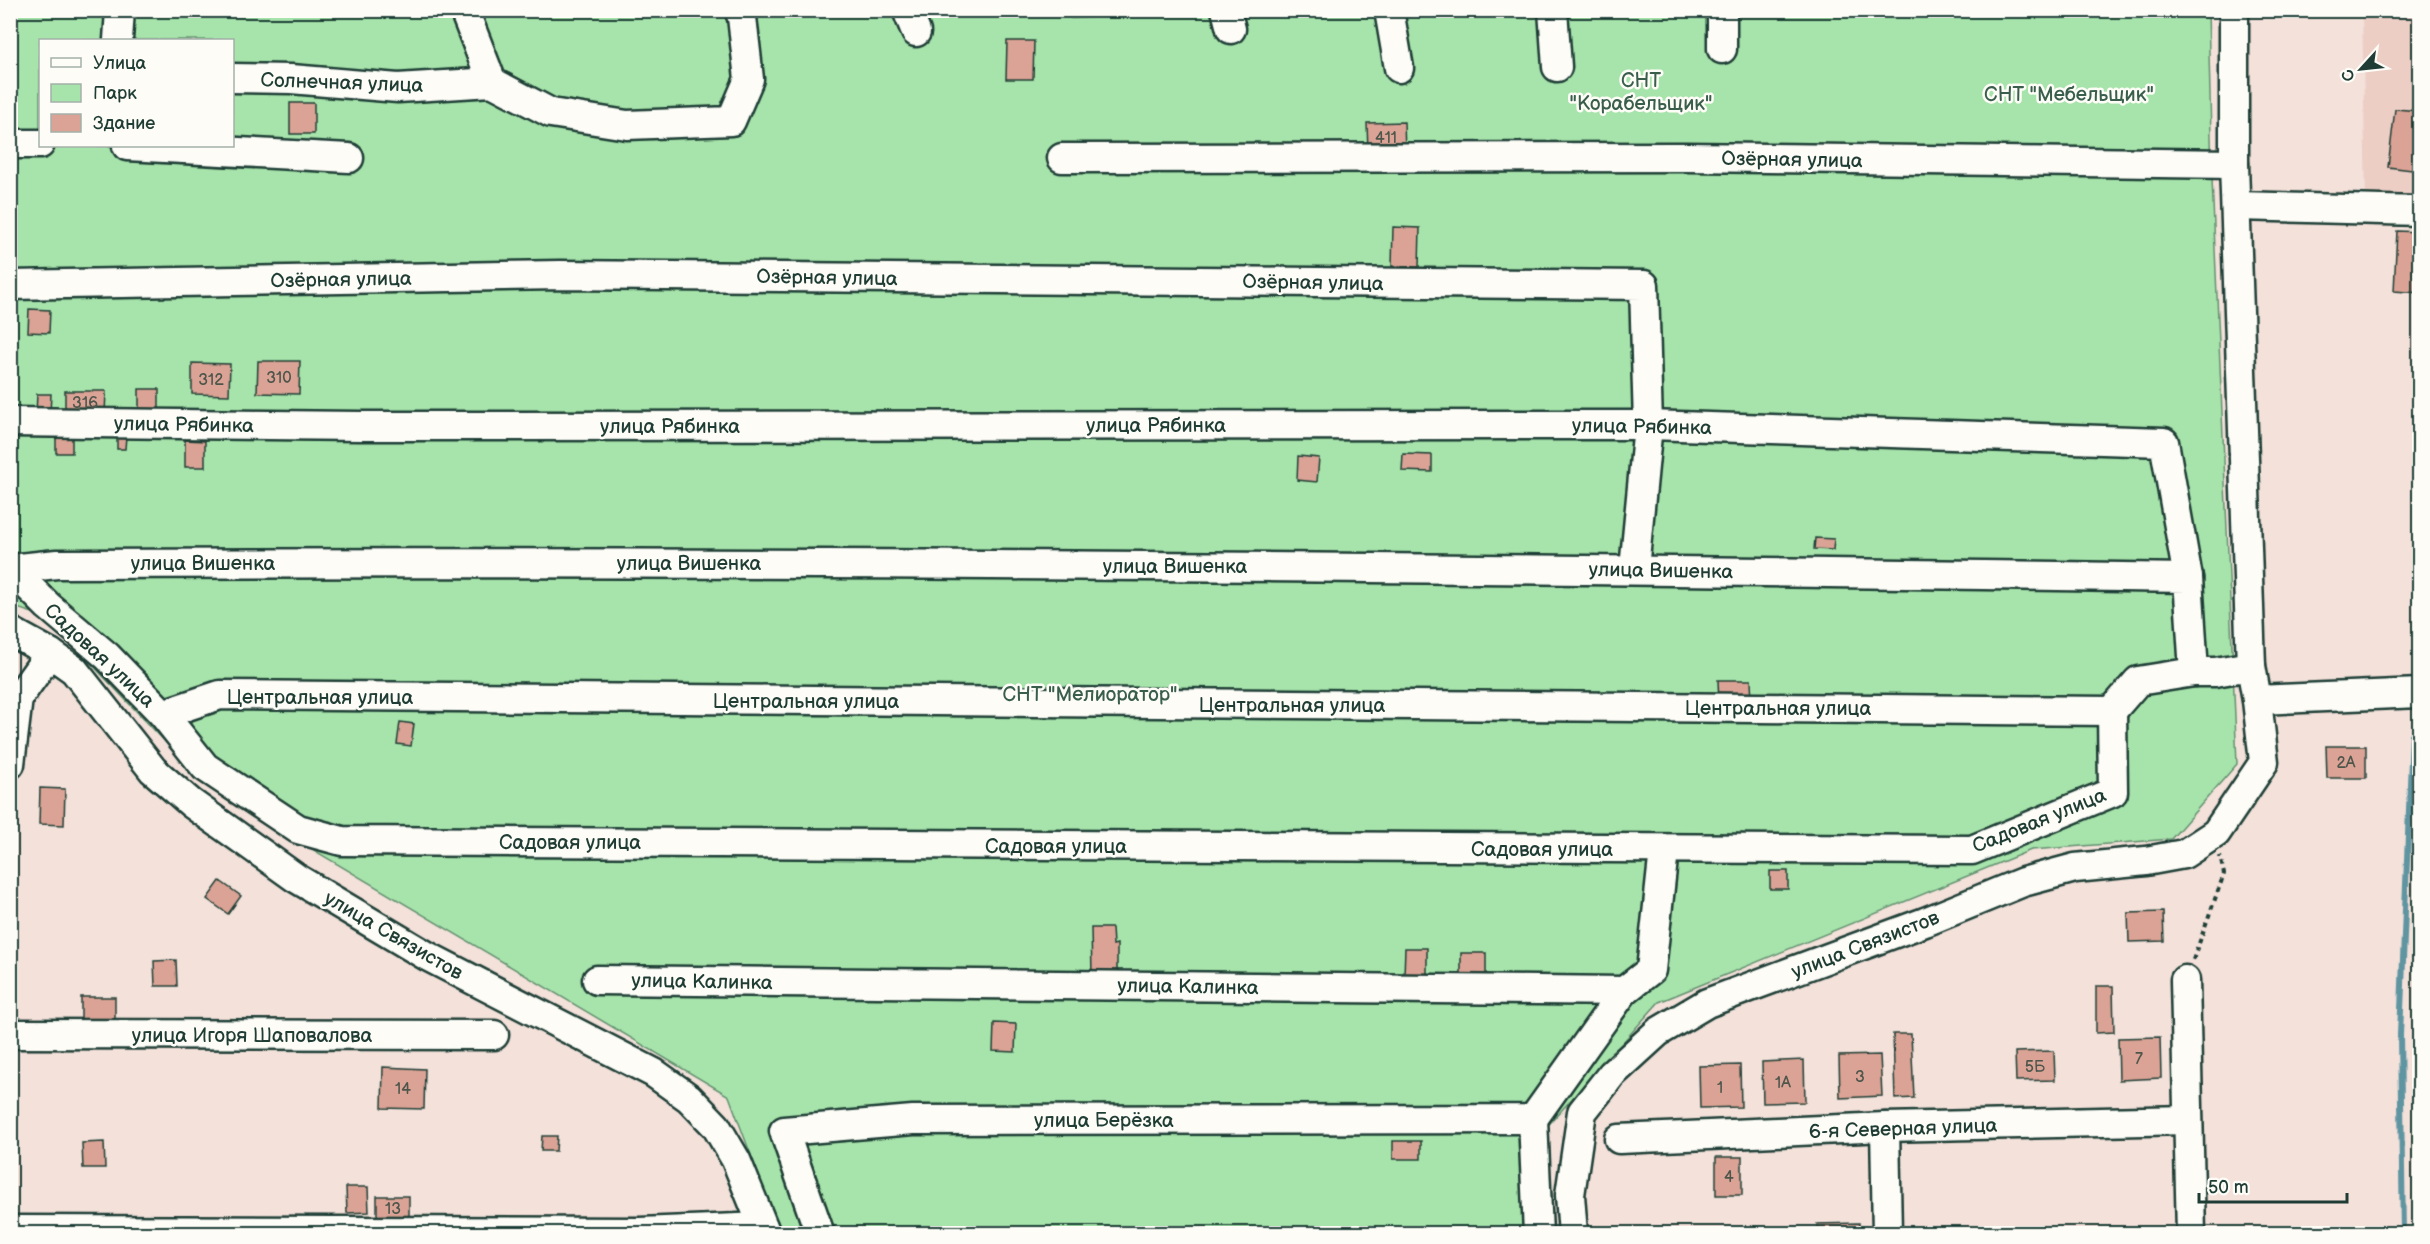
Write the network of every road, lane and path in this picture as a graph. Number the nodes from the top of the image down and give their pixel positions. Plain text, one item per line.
1 (120, 10) edge
2 (464, 10) edge
3 (739, 10) edge
4 (1389, 10) edge
5 (1553, 10) edge
6 (1722, 10) edge
7 (2234, 10) edge
8 (118, 39) edge
9 (1722, 49) dead end
10 (1557, 66) dead end
11 (1399, 68) dead end
12 (234, 78) edge
13 (492, 82) junction
14 (10, 144) edge
15 (39, 144) edge
16 (146, 147) edge
17 (349, 158) dead end
18 (1062, 158) dead end
19 (2234, 164) junction
20 (2235, 206) junction
21 (2420, 211) edge
22 (10, 285) edge
23 (10, 422) edge
24 (1648, 425) junction
25 (11, 569) edge
26 (1634, 569) junction
27 (2188, 578) junction
28 (10, 631) edge
29 (50, 653) junction
30 (2251, 666) junction
31 (2194, 672) junction
32 (2420, 693) edge
33 (2257, 700) junction
34 (2112, 711) junction
35 (164, 714) junction
36 (10, 764) edge
37 (2216, 833) junction
38 (1664, 850) junction
39 (597, 980) dead end
40 (2185, 980) joint
41 (1624, 991) junction
42 (10, 1034) edge
43 (494, 1035) dead end
44 (1533, 1119) junction
45 (2187, 1120) junction
46 (1885, 1127) junction
47 (1619, 1139) dead end
48 (10, 1230) edge
49 (764, 1230) edge
50 (820, 1233) edge
51 (1538, 1233) edge
52 (1573, 1233) edge
53 (1887, 1233) edge
54 (2191, 1233) edge

1 - 8 street
2 - 13 street
3 - 13 street
4 - 11 street
5 - 10 street
6 - 9 street
7 - 19 street
12 - 13 street, Солнечная улица
14 - 15 street
16 - 17 street
18 - 19 street, Озёрная улица
19 - 20 street
20 - 21 street
20 - 30 street
22 - 24 street, Озёрная улица
23 - 24 street, улица Рябинка
24 - 26 street
24 - 27 street, улица Рябинка
25 - 26 street, улица Вишенка
25 - 35 street, Садовая улица
26 - 27 street, улица Вишенка
27 - 31 street
28 - 29 street, улица Связистов
29 - 36 street
29 - 49 street, улица Связистов
30 - 31 street
30 - 33 street
31 - 34 street
32 - 33 street
33 - 37 street, улица Связистов
34 - 35 street, Центральная улица
34 - 38 street, Садовая улица
35 - 38 street, Садовая улица
37 - 40 path
37 - 52 street, улица Связистов
38 - 41 street
39 - 41 street, улица Калинка
40 - 45 street
41 - 44 street
42 - 43 street, улица Игоря Шаповалова
44 - 50 street, улица Берёзка
44 - 51 street
45 - 46 street, 6-я Северная улица
45 - 54 street
46 - 47 street, 6-я Северная улица
46 - 53 street
48 - 49 street

